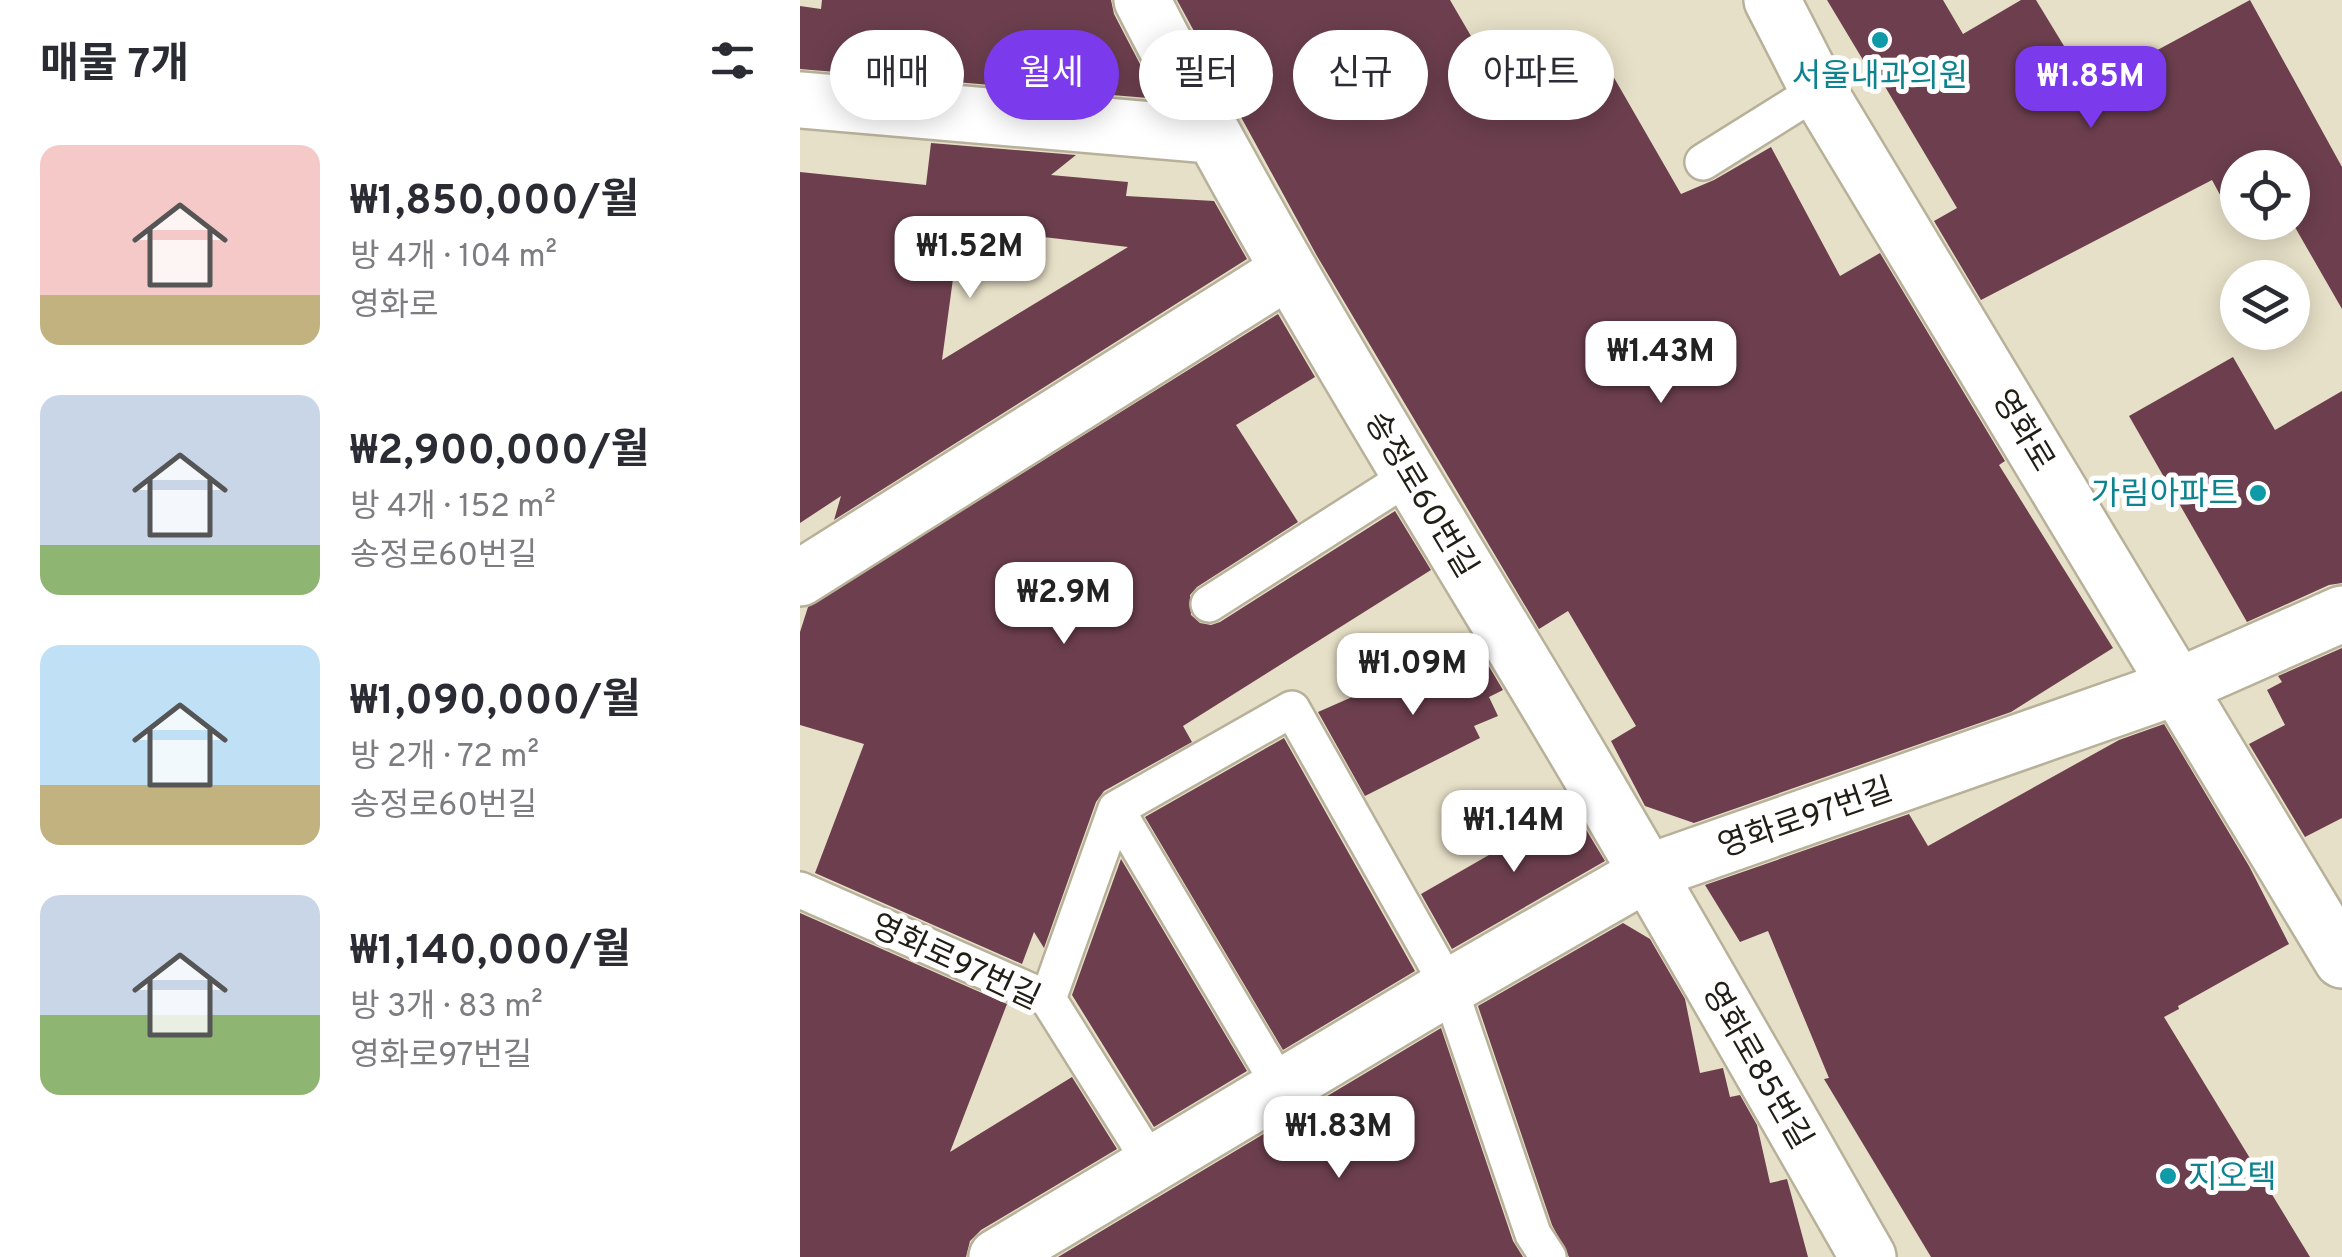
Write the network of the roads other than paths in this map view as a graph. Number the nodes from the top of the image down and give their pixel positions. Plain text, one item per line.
1 (1142, 0) edge
2 (1772, 0) edge
3 (1818, 90) junction
4 (800, 100) edge
5 (1210, 135) junction
6 (1703, 162) dead end
7 (1288, 270) junction
8 (1410, 476) junction
9 (800, 578) edge
10 (1209, 604) dead end
11 (2342, 614) edge
12 (2180, 686) junction
13 (1116, 808) junction
14 (1649, 872) junction
15 (800, 890) edge
16 (2342, 960) edge
17 (1448, 987) junction
18 (1048, 999) junction
19 (1282, 1088) junction
20 (1151, 1164) junction
21 (997, 1257) edge
22 (1548, 1257) edge
23 (1868, 1257) edge

1 - 5 street, 송정로60번길
2 - 3 street, 영화로
3 - 6 lane
3 - 12 street, 영화로
4 - 5 street
5 - 7 street, 송정로60번길
7 - 8 street, 송정로60번길
7 - 9 street
8 - 10 lane
8 - 14 street, 송정로60번길
11 - 12 street, 영화로97번길
12 - 14 street, 영화로97번길
12 - 16 street, 영화로
13 - 17 lane
13 - 18 lane
13 - 19 lane
14 - 17 street, 영화로97번길
14 - 23 street, 영화로85번길
15 - 18 lane, 영화로97번길
17 - 19 street, 영화로97번길
17 - 22 lane
18 - 20 lane, 영화로97번길
19 - 20 street, 영화로97번길
20 - 21 street, 영화로97번길

